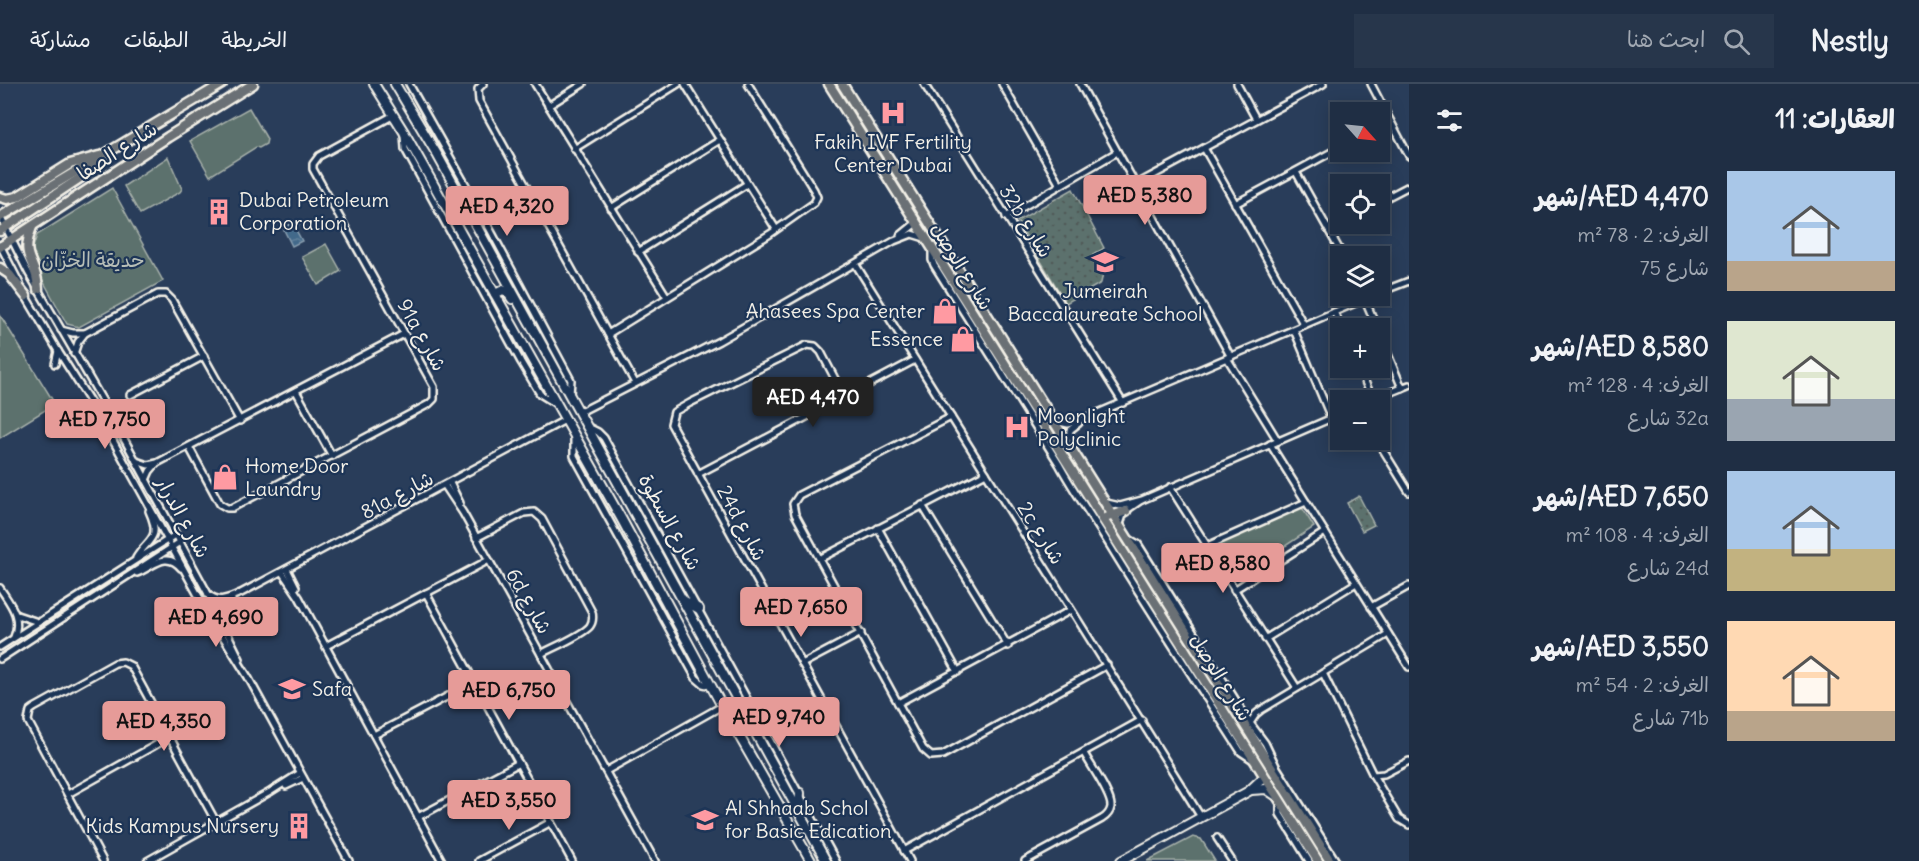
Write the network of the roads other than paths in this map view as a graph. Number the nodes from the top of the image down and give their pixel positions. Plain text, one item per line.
1 (222, 84) edge
2 (253, 84) edge
3 (374, 84) edge
4 (409, 84) edge
5 (483, 84) edge
6 (535, 84) edge
7 (583, 84) edge
8 (678, 84) edge
9 (685, 84) edge
10 (748, 84) edge
11 (829, 84) edge
12 (842, 84) edge
13 (924, 84) edge
14 (1002, 84) edge
15 (1080, 84) edge
16 (1238, 84) edge
17 (1323, 84) edge
18 (1371, 84) edge
19 (394, 85) edge
20 (1380, 102) edge
21 (548, 106) junction
22 (394, 115) junction
23 (1256, 119) junction
24 (1390, 121) edge
25 (405, 132) junction
26 (720, 140) junction
27 (1204, 148) junction
28 (574, 149) junction
29 (1117, 152) junction
30 (1330, 153) edge
31 (105, 154) junction
32 (1409, 156) edge
33 (1296, 172) junction
34 (747, 184) junction
35 (1060, 185) junction
36 (1136, 185) junction
37 (1409, 186) edge
38 (459, 192) junction
39 (1390, 196) edge
40 (0, 197) edge
41 (476, 202) junction
42 (1235, 204) junction
43 (611, 208) junction
44 (0, 217) edge
45 (1006, 217) junction
46 (916, 223) junction
47 (33, 226) junction
48 (6, 227) edge
49 (776, 229) junction
50 (1328, 229) joint
51 (15, 236) junction
52 (926, 239) junction
53 (894, 241) junction
54 (940, 243) junction
55 (1338, 246) edge
56 (1, 248) edge
57 (933, 249) junction
58 (638, 252) junction
59 (855, 265) junction
60 (0, 268) edge
61 (1409, 281) edge
62 (1390, 288) edge
63 (38, 289) junction
64 (495, 294) junction
65 (26, 296) junction
66 (667, 297) junction
67 (1346, 306) edge
68 (521, 309) junction
69 (1334, 312) junction
70 (1337, 318) edge
71 (1305, 325) junction
72 (60, 330) junction
73 (1294, 330) junction
74 (85, 333) junction
75 (404, 334) junction
76 (608, 334) junction
77 (58, 351) junction
78 (74, 354) junction
79 (204, 356) junction
80 (1229, 358) junction
81 (1390, 359) edge
82 (915, 360) junction
83 (56, 364) dead end
84 (634, 383) junction
85 (1409, 385) edge
86 (1402, 388) junction
87 (296, 391) junction
88 (1390, 393) edge
89 (130, 395) dead end
90 (570, 395) junction
91 (845, 398) junction
92 (1123, 403) junction
93 (556, 404) junction
94 (580, 412) junction
95 (1049, 415) junction
96 (1330, 416) edge
97 (951, 417) junction
98 (1086, 418) junction
99 (1330, 418) edge
100 (565, 420) junction
101 (240, 421) junction
102 (588, 427) junction
103 (574, 437) junction
104 (1278, 441) junction
105 (1270, 444) junction
106 (1055, 445) junction
107 (1069, 446) junction
108 (189, 447) junction
109 (1383, 450) edge
110 (332, 456) junction
111 (134, 460) junction
112 (157, 463) junction
113 (986, 473) junction
114 (698, 474) junction
115 (146, 480) junction
116 (448, 484) junction
117 (1170, 487) junction
118 (1409, 492) edge
119 (145, 499) junction
120 (1103, 500) junction
121 (1142, 500) junction
122 (1306, 502) junction
123 (922, 505) junction
124 (1126, 510) junction
125 (1113, 516) junction
126 (622, 520) junction
127 (1119, 526) junction
128 (878, 528) junction
129 (1325, 532) junction
130 (175, 535) junction
131 (1126, 537) junction
132 (476, 538) junction
133 (168, 539) junction
134 (180, 542) junction
135 (652, 542) junction
136 (1207, 546) junction
137 (172, 547) junction
138 (821, 558) junction
139 (135, 560) junction
140 (489, 560) junction
141 (285, 570) junction
142 (132, 573) junction
143 (192, 583) junction
144 (1356, 583) junction
145 (1409, 586) edge
146 (0, 588) edge
147 (1234, 590) junction
148 (207, 592) junction
149 (241, 593) junction
150 (426, 593) junction
151 (683, 600) junction
152 (204, 606) junction
153 (1371, 607) junction
154 (699, 609) junction
155 (215, 610) junction
156 (1071, 610) junction
157 (17, 615) junction
158 (38, 622) junction
159 (861, 633) junction
160 (1388, 634) junction
161 (14, 637) junction
162 (1265, 639) junction
163 (326, 646) junction
164 (1008, 646) junction
165 (0, 647) edge
166 (1409, 652) edge
167 (541, 654) junction
168 (1402, 656) junction
169 (0, 659) edge
170 (802, 664) junction
171 (1107, 665) junction
172 (1409, 667) edge
173 (958, 672) junction
174 (1323, 673) junction
175 (248, 677) junction
176 (475, 682) junction
177 (711, 686) junction
178 (1297, 688) junction
179 (898, 703) junction
180 (722, 706) junction
181 (1142, 720) junction
182 (750, 723) junction
183 (1250, 723) junction
184 (374, 735) junction
185 (170, 737) junction
186 (1084, 753) junction
187 (1254, 760) junction
188 (1409, 761) edge
189 (519, 763) junction
190 (606, 771) junction
191 (302, 775) junction
192 (1373, 775) junction
193 (1264, 777) junction
194 (1250, 790) junction
195 (800, 793) junction
196 (68, 795) junction
197 (1278, 798) junction
198 (1290, 800) junction
199 (800, 813) junction
200 (418, 817) junction
201 (1201, 817) junction
202 (216, 822) junction
203 (551, 822) junction
204 (1408, 825) edge
205 (1217, 838) dead end
206 (904, 851) junction
207 (346, 860) edge
208 (652, 860) edge
209 (1125, 860) edge
210 (103, 861) edge
211 (147, 861) edge
212 (442, 861) edge
213 (478, 861) edge
214 (572, 861) edge
215 (811, 861) edge
216 (826, 861) edge
217 (836, 861) edge
218 (910, 861) edge
219 (1026, 861) edge
220 (1232, 861) edge
221 (1309, 861) edge
222 (1318, 861) edge
223 (1330, 861) edge
224 (1336, 861) edge

1 - 31 main road, شارع الصفا
2 - 47 main road, شارع الصفا
3 - 22 main road
4 - 41 street, شارع السطوة
5 - 76 street
6 - 21 street
7 - 21 street
8 - 28 street
9 - 26 street
10 - 49 street
11 - 46 main road, شارع الوصل
12 - 54 main road, شارع الوصل
13 - 45 street, 32b شارع
14 - 35 street
15 - 29 street
16 - 23 street
17 - 23 street
18 - 20 street
19 - 38 main road, شارع السطوة
21 - 28 street
22 - 25 main road
22 - 75 street, 91a شارع
23 - 27 street
24 - 32 street
25 - 64 main road
25 - 93 street
26 - 34 street
26 - 43 street
27 - 36 street
27 - 42 street
28 - 43 street
29 - 35 street
29 - 36 street
30 - 33 street
31 - 40 main road
31 - 44 main road, شارع الصفا
31 - 48 main road
33 - 42 street
33 - 50 street
34 - 49 street
34 - 58 street
35 - 45 street
36 - 80 street
37 - 39 street
38 - 41 main road
38 - 68 main road, شارع السطوة
41 - 90 street, شارع السطوة
42 - 71 street
43 - 58 street
44 - 48 street
45 - 92 street, 32b شارع
46 - 52 main road, شارع الوصل
46 - 53 street
46 - 54 main road
47 - 51 main road, شارع الصفا
47 - 63 main road
48 - 51 main road
49 - 66 street
50 - 55 street
51 - 56 main road, شارع الصفا
51 - 63 street, شارع الدرار
52 - 53 street
52 - 57 main road, شارع الوصل
53 - 59 street
54 - 95 main road, شارع الوصل
56 - 65 street, شارع الدرار
57 - 106 main road, شارع الوصل
57 - 187 street
58 - 66 street
59 - 82 street, 2c شارع
59 - 84 street
60 - 65 main road
61 - 62 street
63 - 72 street, شارع الدرار
64 - 68 main road
64 - 93 main road
65 - 77 street, شارع الدرار
66 - 76 street
67 - 69 street
68 - 90 main road, شارع السطوة
69 - 70 street
69 - 71 street
71 - 73 street
72 - 74 street
72 - 78 street, شارع الدرار
73 - 80 street
73 - 96 street
74 - 78 street
74 - 79 street
75 - 87 street
75 - 110 street, 91a شارع
76 - 84 street
77 - 83 street
77 - 119 street, شارع الدرار
78 - 111 street, شارع الدرار
79 - 89 street
79 - 101 street
80 - 92 street
80 - 104 street
81 - 86 street
82 - 91 street
82 - 97 street, 2c شارع
84 - 94 street
85 - 86 street
86 - 88 street
87 - 101 street
87 - 110 street
90 - 94 main road, شارع السطوة
91 - 114 street
91 - 114 street, 24d شارع
92 - 98 street
93 - 100 main road
94 - 102 main road, شارع السطوة
95 - 98 street
95 - 107 main road, شارع الوصل
97 - 113 street, 2c شارع
97 - 138 street
98 - 107 street
99 - 104 street
100 - 103 main road
100 - 116 street, 81a شارع
101 - 108 street
102 - 135 main road, شارع السطوة
102 - 154 street, شارع السطوة
103 - 126 main road
103 - 177 street
104 - 105 street
105 - 117 street
105 - 122 street
106 - 125 main road
106 - 187 main road, شارع الوصل
107 - 120 main road, شارع الوصل
108 - 110 street, 91a شارع
108 - 112 street
109 - 118 street
111 - 112 street
111 - 115 street, شارع الدرار
112 - 115 street
113 - 123 street
113 - 156 street, 2c شارع
114 - 170 street, 24d شارع
115 - 130 street, شارع الدرار
116 - 132 street, 6d شارع
116 - 141 street, 81a شارع
117 - 121 street
117 - 136 street
119 - 133 street, شارع الدرار
119 - 139 street
120 - 121 street
120 - 125 main road, شارع الوصل
121 - 124 street
122 - 129 street
122 - 136 street
123 - 128 street
123 - 164 street
124 - 125 main road
124 - 127 street
125 - 127 main road, شارع الوصل
126 - 135 main road
126 - 177 main road
127 - 131 main road, شارع الوصل
128 - 138 street
128 - 173 street
129 - 144 street
129 - 147 street
130 - 133 street
130 - 134 street, شارع الدرار
131 - 183 street
131 - 198 main road, شارع الوصل
132 - 140 street, 6d شارع
132 - 167 street
133 - 137 street, شارع الدرار
133 - 139 street
134 - 137 street
134 - 148 street, شارع الدرار
135 - 151 main road, شارع السطوة
136 - 147 street
137 - 142 street
137 - 143 street, شارع الدرار
138 - 159 street
139 - 158 street
140 - 150 street
140 - 167 street, 6d شارع
141 - 149 street, 81a شارع
141 - 163 street
142 - 143 street
142 - 169 street
143 - 152 street, شارع الدرار
144 - 153 street
144 - 162 street
145 - 153 street
146 - 157 street
147 - 162 street
148 - 149 street, 81a شارع
148 - 155 street, شارع الدرار
149 - 155 street, 81a شارع
150 - 163 street
150 - 176 street
151 - 154 main road
151 - 182 main road, شارع السطوة
152 - 155 street
152 - 175 street, شارع الدرار
153 - 160 street
154 - 195 street, شارع السطوة
155 - 175 street, شارع الدرار
156 - 164 street
156 - 171 street, 2c شارع
157 - 158 street
157 - 161 street
158 - 161 street
159 - 170 street
159 - 179 street
160 - 168 street
160 - 174 street
161 - 165 street
162 - 178 street
163 - 184 street
164 - 173 street
166 - 168 street
167 - 190 street, 6d شارع
168 - 172 street
170 - 206 street, 24d شارع
171 - 179 street
171 - 181 street, 2c شارع
173 - 179 street
174 - 178 street
174 - 192 street
175 - 191 street, شارع الدرار
176 - 184 street
176 - 189 street
177 - 180 main road
178 - 183 street
180 - 182 main road
180 - 190 street
180 - 215 main road
181 - 186 street
181 - 201 street, 2c شارع
182 - 199 main road, شارع السطوة
183 - 224 street
184 - 200 street
185 - 196 street
185 - 196 street
185 - 202 street
186 - 206 street
186 - 219 street
187 - 193 main road, شارع الوصل
188 - 192 street
189 - 200 street
189 - 203 street
190 - 208 street, 6d شارع
191 - 202 street
191 - 207 street, شارع الدرار
192 - 204 street
193 - 194 main road
193 - 197 main road, شارع الوصل
193 - 198 main road
194 - 197 main road
194 - 201 main road
195 - 199 main road
195 - 217 street, شارع السطوة
196 - 210 street
197 - 221 street
197 - 222 main road, شارع الوصل
198 - 223 main road, شارع الوصل
199 - 216 main road, شارع السطوة
200 - 212 street
201 - 209 main road
202 - 211 street
203 - 213 street
203 - 214 street
205 - 220 street
206 - 218 street, 24d شارع

